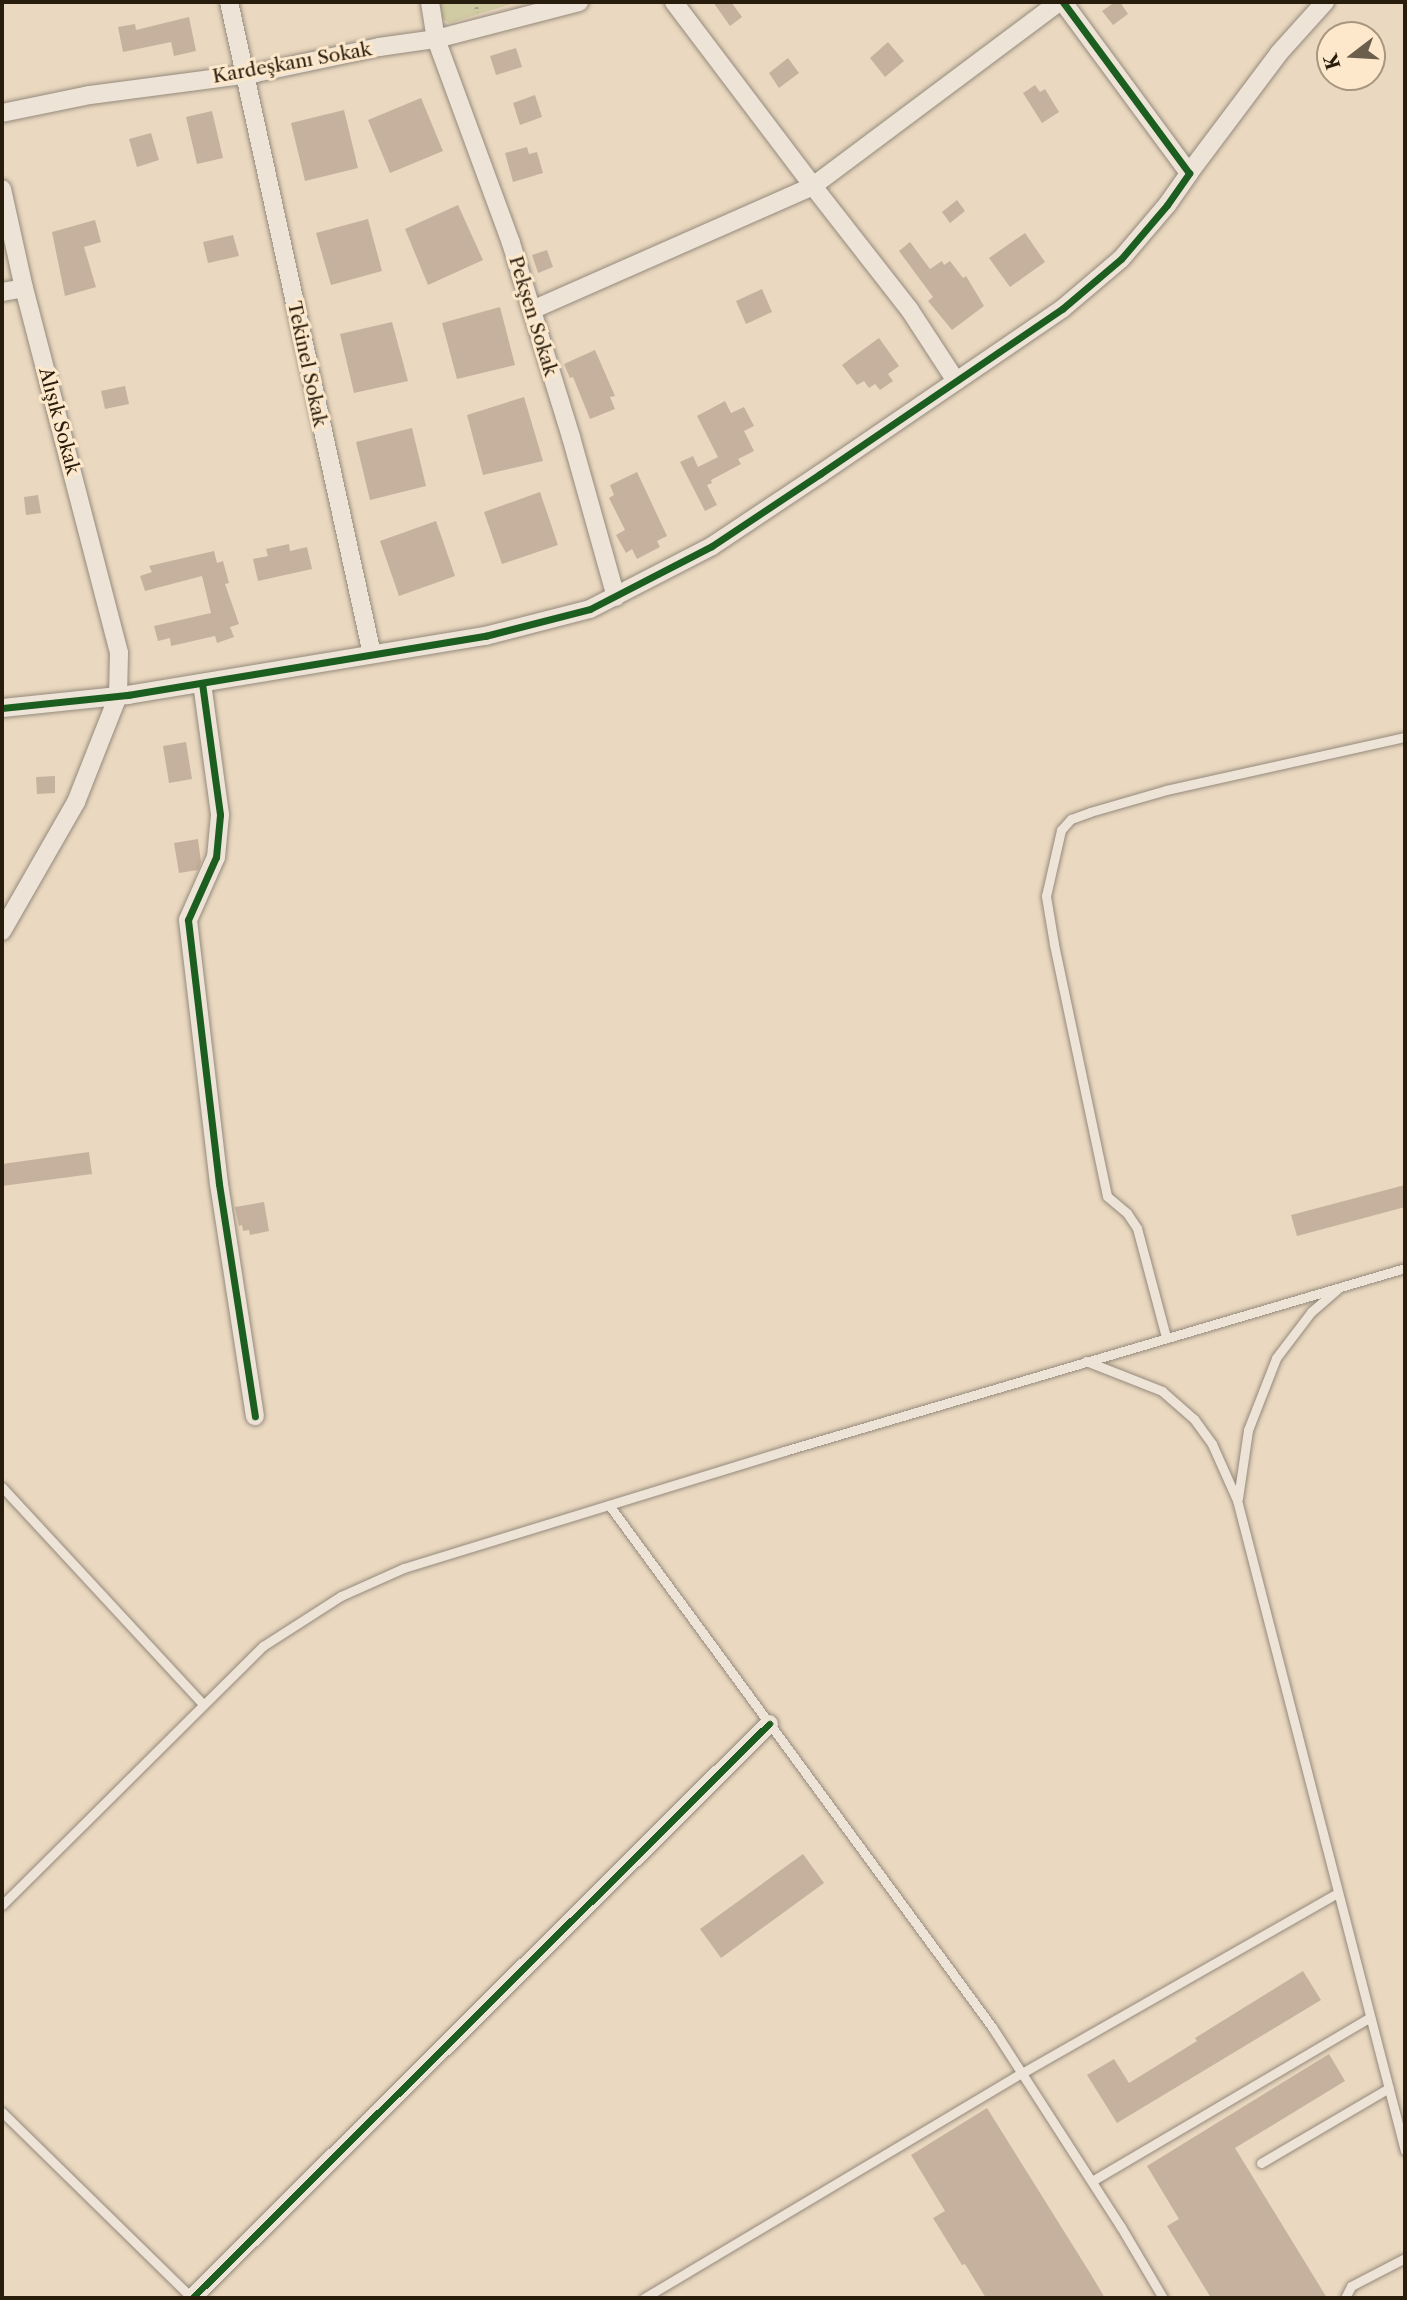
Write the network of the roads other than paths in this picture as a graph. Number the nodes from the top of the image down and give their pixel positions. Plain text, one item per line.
1 (229, 2) edge
2 (430, 2) edge
3 (579, 2) edge
4 (674, 2) edge
5 (1061, 2) edge
6 (1325, 2) edge
7 (436, 39) junction
8 (246, 74) junction
9 (2, 113) edge
10 (1189, 173) junction
11 (813, 186) junction
12 (2, 188) edge
13 (24, 288) junction
14 (2, 292) edge
15 (532, 310) junction
16 (956, 381) junction
17 (616, 597) junction
18 (372, 654) junction
19 (202, 682) junction
20 (118, 696) junction
21 (2, 708) edge
22 (1405, 737) edge
23 (2, 931) edge
24 (1405, 1268) edge
25 (1339, 1287) junction
26 (1166, 1338) junction
27 (1086, 1361) junction
28 (255, 1416) dead end
29 (2, 1487) edge
30 (1237, 1500) junction
31 (609, 1505) junction
32 (203, 1704) junction
33 (769, 1724) junction
34 (1337, 1893) junction
35 (2, 1905) edge
36 (1370, 2017) junction
37 (1022, 2073) junction
38 (1389, 2088) junction
39 (2, 2112) edge
40 (1405, 2151) edge
41 (1261, 2163) dead end
42 (1092, 2181) junction
43 (1405, 2259) edge
44 (192, 2298) edge
45 (644, 2298) edge
46 (1163, 2298) edge
47 (1345, 2298) edge

1 - 8 street, Tekinel Sokak
2 - 7 street, Pekşen Sokak
3 - 7 street, Kardeşkanı Sokak
4 - 11 street
5 - 10 street
5 - 11 street
6 - 10 street
7 - 8 street, Kardeşkanı Sokak
7 - 15 street, Pekşen Sokak
8 - 9 street, Kardeşkanı Sokak
8 - 18 street, Tekinel Sokak
10 - 16 street
11 - 15 street
11 - 16 street
12 - 13 street, Alışık Sokak
13 - 14 street
13 - 20 street, Alışık Sokak
15 - 17 street, Pekşen Sokak
16 - 17 street
17 - 18 street
18 - 19 street
19 - 20 street
19 - 28 street
20 - 21 street
20 - 23 street
22 - 26 lane
24 - 25 lane
25 - 26 lane
25 - 30 lane
26 - 27 lane
27 - 30 lane
27 - 31 lane
29 - 32 lane
30 - 34 lane
31 - 32 lane
31 - 33 lane
32 - 35 lane
33 - 37 lane
33 - 44 street
34 - 36 lane
34 - 37 lane
36 - 38 lane
36 - 42 lane
37 - 42 lane
37 - 45 lane
38 - 40 lane
38 - 41 lane
39 - 44 lane
42 - 46 lane
43 - 47 lane

